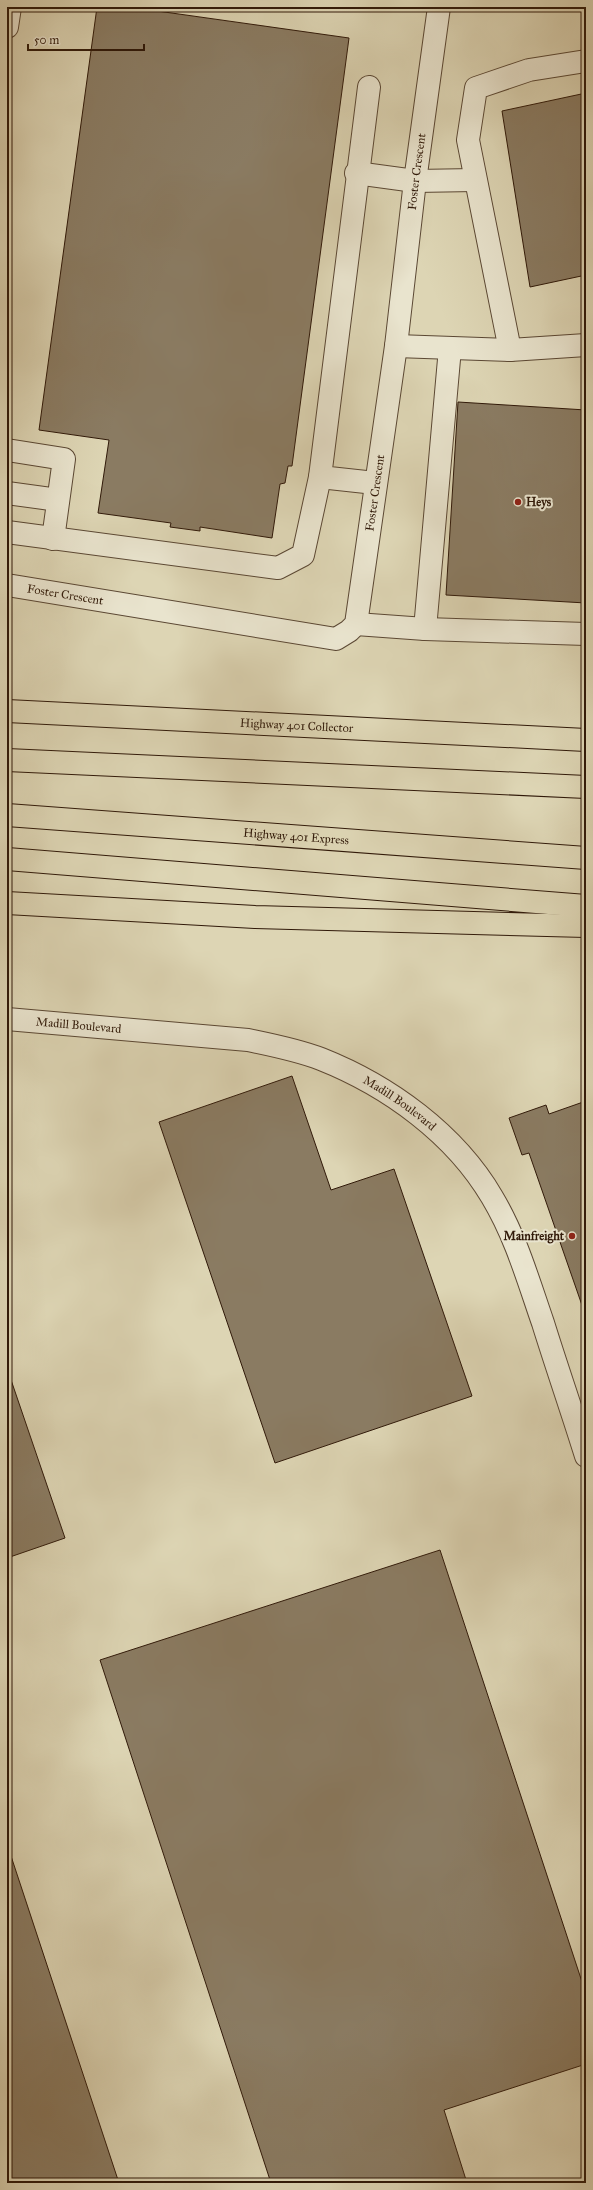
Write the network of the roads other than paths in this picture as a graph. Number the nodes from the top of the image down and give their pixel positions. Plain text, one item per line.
1 (10, 7) edge
2 (439, 7) edge
3 (7, 27) edge
4 (586, 62) edge
5 (369, 87) dead end
6 (356, 173) junction
7 (474, 180) junction
8 (415, 181) junction
9 (586, 345) edge
10 (396, 346) junction
11 (450, 348) junction
12 (510, 350) junction
13 (7, 450) edge
14 (320, 477) junction
15 (375, 483) junction
16 (7, 493) edge
17 (58, 500) junction
18 (7, 532) edge
19 (53, 539) junction
20 (7, 585) edge
21 (356, 624) junction
22 (425, 628) junction
23 (586, 634) edge
24 (7, 711) edge
25 (586, 740) edge
26 (7, 760) edge
27 (586, 788) edge
28 (7, 815) edge
29 (586, 858) edge
30 (7, 859) edge
31 (7, 903) edge
32 (586, 906) edge
33 (586, 926) edge
34 (7, 1019) edge
35 (586, 1456) edge

1 - 3 street
2 - 8 street, Foster Crescent
4 - 7 street
5 - 6 street
6 - 8 street
6 - 14 street
7 - 8 street
7 - 12 street
8 - 10 street, Foster Crescent
9 - 12 street
10 - 11 street
10 - 15 street, Foster Crescent
11 - 12 street
11 - 22 street
13 - 17 street
14 - 15 street
14 - 19 street
15 - 21 street, Foster Crescent
16 - 17 street
17 - 19 street
18 - 19 street
20 - 21 street, Foster Crescent
21 - 22 street
22 - 23 street
24 - 25 highway, Highway 401 Collector
26 - 27 highway
28 - 29 highway, Highway 401 Express
30 - 32 highway
31 - 33 highway
34 - 35 street, Madill Boulevard

